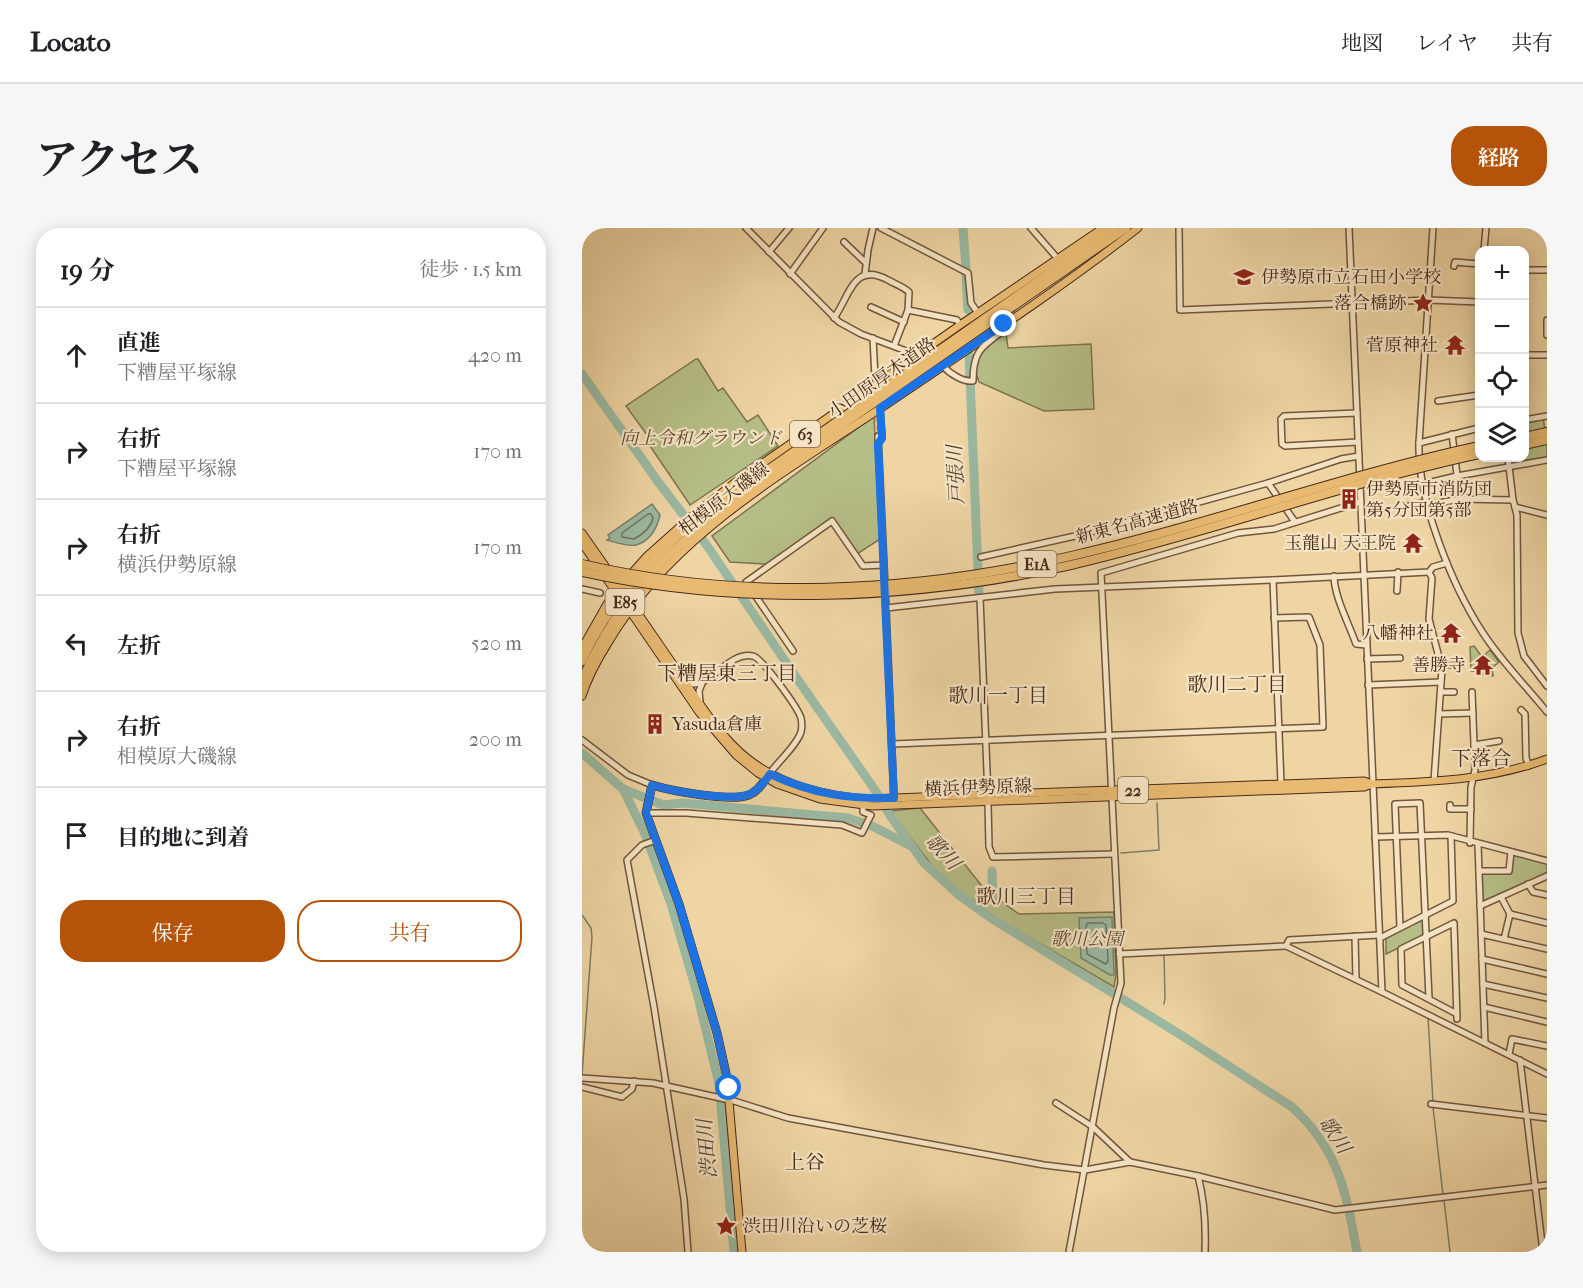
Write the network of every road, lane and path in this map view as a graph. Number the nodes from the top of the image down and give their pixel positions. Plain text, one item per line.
1 (746, 228) edge
2 (789, 228) edge
3 (823, 228) edge
4 (873, 228) edge
5 (881, 228) edge
6 (1031, 228) edge
7 (1102, 228) edge
8 (1114, 228) edge
9 (1126, 228) edge
10 (1138, 228) edge
11 (1348, 228) edge
12 (1433, 228) edge
13 (1486, 228) edge
14 (1178, 230) edge
15 (844, 242) dead end
16 (1484, 246) edge
17 (769, 252) junction
18 (1058, 259) junction
19 (1455, 262) dead end
20 (866, 263) junction
21 (1475, 264) edge
22 (1529, 270) edge
23 (1547, 270) edge
24 (790, 274) junction
25 (865, 274) junction
26 (1429, 300) junction
27 (1475, 302) edge
28 (1352, 304) junction
29 (871, 307) dead end
30 (908, 310) junction
31 (978, 313) junction
32 (834, 318) junction
33 (1547, 320) edge
34 (904, 322) junction
35 (1004, 324) junction
36 (960, 325) junction
37 (1547, 335) edge
38 (873, 338) junction
39 (894, 346) junction
40 (917, 355) junction
41 (1529, 355) edge
42 (1547, 355) edge
43 (943, 366) junction
44 (875, 378) dead end
45 (1475, 396) edge
46 (1438, 401) dead end
47 (880, 408) junction
48 (1357, 413) junction
49 (1547, 416) edge
50 (1529, 419) edge
51 (1475, 429) edge
52 (1547, 432) edge
53 (1452, 435) junction
54 (878, 436) tunnel mouth
55 (1529, 436) edge
56 (1545, 441) edge
57 (1358, 442) junction
58 (1419, 443) junction
59 (878, 444) junction
60 (1529, 444) edge
61 (1475, 447) edge
62 (1475, 455) edge
63 (1359, 456) junction
64 (1547, 460) edge
65 (1508, 462) edge
66 (1509, 466) junction
67 (1458, 476) junction
68 (1268, 483) junction
69 (1423, 484) junction
70 (1240, 485) dead end
71 (1250, 488) junction
72 (1460, 499) junction
73 (1513, 500) junction
74 (1360, 502) junction
75 (1428, 503) junction
76 (1411, 504) dead end
77 (1515, 507) junction
78 (1547, 515) edge
79 (1295, 522) junction
80 (698, 523) junction
81 (582, 533) edge
82 (684, 535) junction
83 (582, 543) edge
84 (981, 557) dead end
85 (1447, 562) junction
86 (582, 564) edge
87 (883, 565) junction
88 (582, 572) edge
89 (1398, 572) junction
90 (1429, 572) junction
91 (1363, 575) junction
92 (1334, 576) junction
93 (1273, 580) junction
94 (1102, 587) junction
95 (582, 589) edge
96 (1398, 591) dead end
97 (600, 592) dead end
98 (980, 598) junction
99 (886, 609) junction
100 (1274, 618) junction
101 (1366, 645) junction
102 (582, 648) edge
103 (1395, 650) dead end
104 (793, 651) dead end
105 (1367, 659) junction
106 (582, 661) edge
107 (1462, 664) dead end
108 (1441, 665) junction
109 (582, 680) edge
110 (703, 681) junction
111 (685, 682) junction
112 (1442, 682) junction
113 (1368, 685) junction
114 (1547, 686) edge
115 (1441, 692) junction
116 (1454, 692) dead end
117 (1472, 692) dead end
118 (582, 696) edge
119 (701, 706) junction
120 (1521, 710) dead end
121 (1547, 712) edge
122 (1473, 713) junction
123 (1439, 714) junction
124 (1279, 729) junction
125 (1109, 734) junction
126 (582, 740) edge
127 (985, 740) junction
128 (1499, 741) dead end
129 (892, 744) junction
130 (1474, 745) junction
131 (1547, 759) edge
132 (1529, 766) junction
133 (768, 776) junction
134 (1473, 778) junction
135 (1434, 781) junction
136 (1281, 784) junction
137 (1372, 784) junction
138 (651, 787) junction
139 (1112, 794) junction
140 (988, 799) junction
141 (865, 802) junction
142 (892, 802) junction
143 (1450, 809) dead end
144 (1471, 809) junction
145 (646, 810) junction
146 (1422, 836) junction
147 (1451, 836) junction
148 (1376, 837) junction
149 (1396, 837) junction
150 (656, 840) junction
151 (1470, 843) junction
152 (1478, 844) junction
153 (1547, 851) edge
154 (1511, 852) junction
155 (1114, 854) junction
156 (1546, 861) edge
157 (1479, 871) junction
158 (1547, 876) edge
159 (1528, 884) junction
160 (1547, 895) edge
161 (1501, 897) junction
162 (1480, 906) junction
163 (1425, 914) junction
164 (1510, 914) junction
165 (1547, 923) edge
166 (1400, 927) junction
167 (1481, 934) junction
168 (1355, 936) junction
169 (1380, 936) junction
170 (1427, 936) junction
171 (1504, 939) junction
172 (1286, 946) junction
173 (1547, 949) edge
174 (1119, 954) junction
175 (1482, 959) junction
176 (1547, 974) edge
177 (1356, 979) junction
178 (1483, 984) junction
179 (1382, 992) junction
180 (1547, 998) edge
181 (1429, 999) junction
182 (1484, 1007) junction
183 (1547, 1022) edge
184 (1485, 1043) junction
185 (1547, 1046) edge
186 (1509, 1054) junction
187 (1520, 1060) junction
188 (1547, 1074) edge
189 (582, 1078) edge
190 (634, 1081) junction
191 (666, 1086) junction
192 (582, 1087) edge
193 (728, 1100) junction
194 (1056, 1103) dead end
195 (1431, 1104) dead end
196 (1527, 1115) junction
197 (1547, 1118) edge
198 (1092, 1127) junction
199 (1130, 1162) junction
200 (1085, 1170) junction
201 (1198, 1176) junction
202 (1547, 1185) edge
203 (1536, 1186) junction
204 (687, 1252) edge
205 (742, 1252) edge
206 (1069, 1252) edge
207 (1205, 1252) edge
208 (1543, 1252) edge

1 - 17 street
2 - 17 street
3 - 24 street
4 - 20 street
5 - 31 street
6 - 18 street
7 - 18 main road, 相模原大磯線 / 63
8 - 80 highway, 小田原厚木道路 / E85
9 - 80 highway, 小田原厚木道路 / E85
10 - 35 main road, 相模原大磯線 / 63
11 - 28 street
12 - 26 street
13 - 16 street
14 - 28 street
15 - 20 street
17 - 24 street
18 - 31 main road, 相模原大磯線 / 63
19 - 21 street
20 - 25 street
22 - 23 street
24 - 32 street
25 - 30 street
25 - 32 street
26 - 27 street
26 - 28 street
26 - 58 street
28 - 48 street
29 - 34 street
30 - 34 street
30 - 36 street
31 - 36 main road, 相模原大磯線 / 63
32 - 38 street
33 - 37 street
34 - 39 street
35 - 43 main road, 相模原大磯線 / 63
35 - 43 street
36 - 40 main road, 相模原大磯線 / 63
38 - 39 street
38 - 44 street
39 - 40 street
40 - 80 main road, 相模原大磯線 / 63
41 - 42 street
43 - 47 main road, 相模原大磯線 / 63
45 - 46 street
47 - 59 street
47 - 80 main road, 相模原大磯線 / 63
48 - 57 street
48 - 57 street
49 - 50 street
51 - 53 street
52 - 55 highway
53 - 58 street
53 - 67 street
54 - 59 street
56 - 60 highway
57 - 63 street
58 - 69 street
59 - 87 street
61 - 86 highway, 新東名高速道路 / E1A, bridge
62 - 88 highway, 新東名高速道路 / E1A, bridge
63 - 68 street
63 - 74 street
64 - 66 street
65 - 66 street
66 - 67 street
66 - 73 street
67 - 69 street
67 - 72 street
68 - 71 street
68 - 79 street
69 - 75 street
70 - 71 street
71 - 84 street
72 - 73 street
72 - 75 street
73 - 77 street
74 - 79 street
74 - 91 street
75 - 76 street
75 - 85 street
77 - 78 street
77 - 114 street
79 - 94 street
80 - 82 highway, 小田原厚木道路 / E85
80 - 82 main road, 相模原大磯線 / 63
81 - 83 main road
82 - 102 main road, 相模原大磯線 / 63
82 - 106 highway, 小田原厚木道路 / E85
82 - 109 highway, 小田原厚木道路 / E85
82 - 118 main road, 相模原大磯線 / 63
85 - 90 street
85 - 121 street
87 - 99 street
87 - 104 street
89 - 90 street
89 - 91 street
89 - 96 street
90 - 108 street
91 - 92 street
91 - 101 street
92 - 93 street
92 - 101 street
93 - 94 street
93 - 100 street
94 - 98 street
94 - 125 street
95 - 97 street
98 - 99 street
98 - 127 street
99 - 129 street
100 - 124 street
100 - 124 street
101 - 105 street
103 - 105 street
105 - 113 street
107 - 108 street
108 - 112 street
110 - 111 street
110 - 119 street
110 - 133 street
111 - 119 main road, 横浜伊勢原線 / 22
111 - 133 main road, 横浜伊勢原線 / 22
112 - 113 street
112 - 115 street
113 - 137 street
115 - 116 street
115 - 123 street
117 - 122 street
119 - 133 main road, 横浜伊勢原線 / 22
120 - 132 street
122 - 123 street
122 - 130 street
123 - 135 street
124 - 125 street
124 - 136 street
125 - 127 street
125 - 139 street
126 - 138 street
127 - 129 street
127 - 140 street
128 - 130 street
129 - 142 street
130 - 134 street
131 - 132 main road, 横浜伊勢原線 / 22
132 - 134 main road, 横浜伊勢原線 / 22
133 - 138 main road
133 - 141 main road, 横浜伊勢原線 / 22
134 - 135 main road, 横浜伊勢原線 / 22
134 - 144 street
135 - 137 main road, 横浜伊勢原線 / 22
136 - 137 main road, 横浜伊勢原線 / 22
136 - 139 main road, 横浜伊勢原線 / 22
137 - 139 main road, 横浜伊勢原線 / 22
137 - 148 street
138 - 145 main road
139 - 140 main road, 横浜伊勢原線 / 22
139 - 155 street
140 - 142 main road, 横浜伊勢原線 / 22
140 - 155 street
141 - 142 main road, 横浜伊勢原線 / 22
141 - 142 main road, 横浜伊勢原線 / 22
141 - 145 street
143 - 144 street
144 - 151 street
145 - 150 main road
146 - 147 street
146 - 149 street
146 - 149 street
146 - 163 street
147 - 151 street
147 - 163 street
148 - 149 street
148 - 169 street
149 - 166 street
150 - 191 street
150 - 193 main road
151 - 152 street
152 - 154 street
152 - 157 street
153 - 156 street
154 - 156 street
154 - 157 street
155 - 174 street
157 - 162 street
158 - 159 street
159 - 160 street
159 - 161 street
161 - 162 street
161 - 164 street
162 - 167 street
163 - 166 street
163 - 170 street
164 - 165 street
164 - 171 street
166 - 169 street
167 - 171 street
167 - 175 street
168 - 169 street
168 - 172 street
168 - 177 street
169 - 179 street
170 - 181 street
170 - 181 street
170 - 181 street
171 - 173 street
172 - 174 street
172 - 177 street
174 - 198 street
175 - 176 street
175 - 178 street
177 - 179 street
178 - 180 street
178 - 182 street
179 - 184 street
182 - 183 street
182 - 184 street
184 - 186 street
185 - 186 street
186 - 187 street
187 - 188 street
187 - 196 street
189 - 190 street
190 - 191 street
190 - 192 street
191 - 193 street
191 - 204 street
193 - 200 street
193 - 205 main road
194 - 198 street
195 - 196 street
196 - 197 street
196 - 203 street
198 - 199 street
198 - 200 street
199 - 200 street
199 - 201 street
200 - 206 street
201 - 203 street
201 - 207 street
202 - 203 street
203 - 208 street

